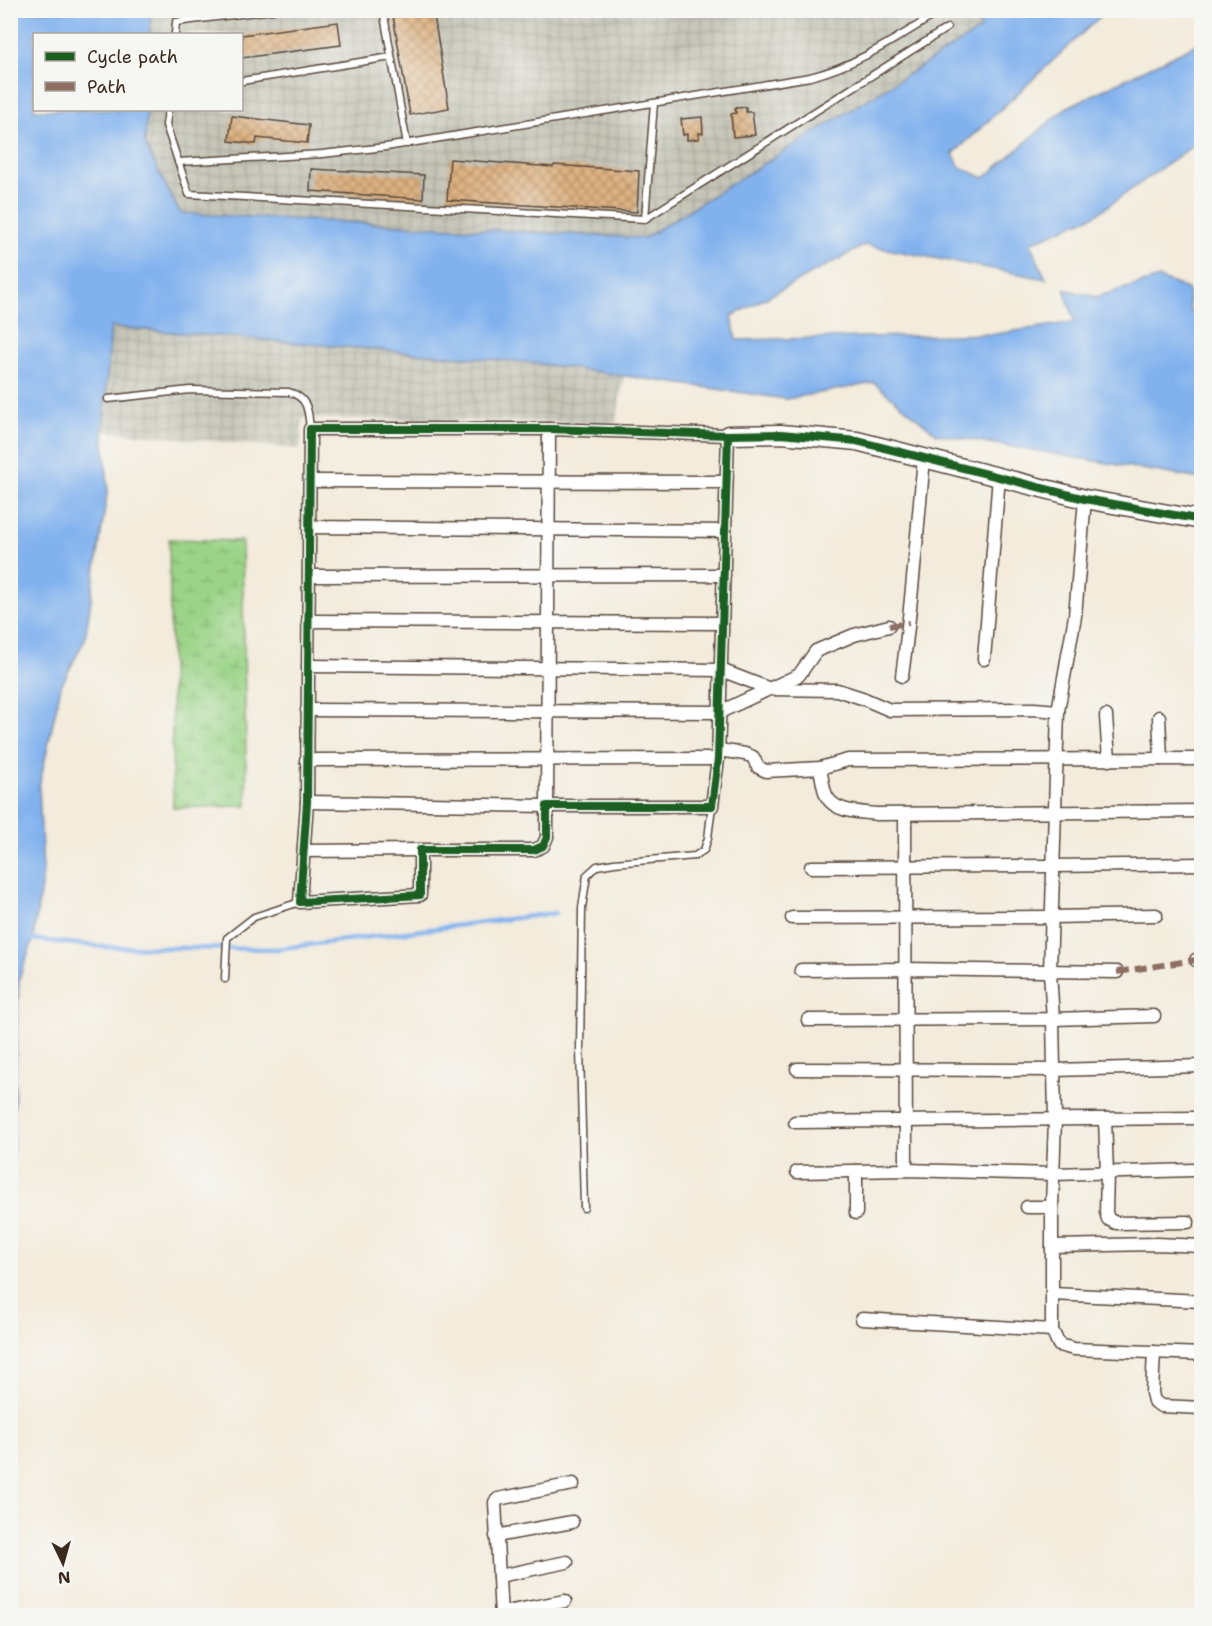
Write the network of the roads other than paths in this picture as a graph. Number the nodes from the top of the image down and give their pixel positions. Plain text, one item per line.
1 (273, 10) edge
2 (382, 10) edge
3 (943, 10) edge
4 (947, 28) dead end
5 (175, 33) edge
6 (391, 57) junction
7 (243, 81) edge
8 (654, 103) junction
9 (168, 111) edge
10 (407, 144) junction
11 (178, 162) junction
12 (645, 219) junction
13 (108, 399) dead end
14 (310, 429) junction
15 (549, 429) junction
16 (728, 435) junction
17 (924, 459) junction
18 (999, 477) junction
19 (310, 481) junction
20 (549, 483) junction
21 (726, 483) junction
22 (1085, 499) junction
23 (1202, 520) edge
24 (309, 527) junction
25 (548, 529) junction
26 (725, 531) junction
27 (548, 575) junction
28 (724, 575) junction
29 (309, 576) junction
30 (308, 621) junction
31 (548, 622) junction
32 (722, 623) junction
33 (889, 626) dead end
34 (984, 659) dead end
35 (308, 666) junction
36 (548, 669) junction
37 (722, 670) junction
38 (902, 676) dead end
39 (770, 689) junction
40 (307, 710) junction
41 (548, 711) junction
42 (1058, 711) junction
43 (720, 712) junction
44 (1106, 716) dead end
45 (1159, 717) dead end
46 (718, 755) junction
47 (1161, 759) junction
48 (1202, 759) edge
49 (306, 760) junction
50 (547, 760) junction
51 (1056, 760) junction
52 (1109, 760) junction
53 (820, 768) junction
54 (307, 802) junction
55 (547, 806) junction
56 (712, 806) junction
57 (1202, 811) edge
58 (1054, 813) junction
59 (905, 814) junction
60 (420, 850) junction
61 (304, 851) junction
62 (1202, 864) edge
63 (1053, 866) junction
64 (811, 867) dead end
65 (906, 867) junction
66 (300, 902) junction
67 (1156, 915) dead end
68 (906, 917) junction
69 (1051, 917) junction
70 (792, 918) dead end
71 (906, 969) junction
72 (801, 970) dead end
73 (1050, 972) junction
74 (1117, 972) dead end
75 (225, 979) dead end
76 (1154, 1016) dead end
77 (1053, 1019) junction
78 (808, 1020) dead end
79 (906, 1021) junction
80 (1202, 1066) edge
81 (797, 1069) dead end
82 (906, 1070) junction
83 (1054, 1070) junction
84 (1197, 1118) dead end
85 (1055, 1119) junction
86 (1105, 1119) junction
87 (906, 1121) junction
88 (795, 1122) dead end
89 (906, 1170) junction
90 (1194, 1170) dead end
91 (856, 1171) junction
92 (797, 1172) dead end
93 (1107, 1173) junction
94 (1053, 1174) junction
95 (1027, 1207) dead end
96 (584, 1208) dead end
97 (1052, 1208) junction
98 (856, 1213) dead end
99 (1156, 1222) junction
100 (1188, 1222) dead end
101 (1157, 1244) junction
102 (1052, 1246) junction
103 (1202, 1246) edge
104 (1052, 1294) junction
105 (1202, 1301) edge
106 (862, 1319) dead end
107 (1052, 1330) junction
108 (1154, 1353) junction
109 (1202, 1354) edge
110 (1202, 1408) edge
111 (573, 1484) dead end
112 (572, 1522) dead end
113 (496, 1536) junction
114 (567, 1562) dead end
115 (499, 1576) junction
116 (565, 1601) dead end
117 (501, 1614) edge

1 - 5 lane
2 - 6 lane
3 - 8 lane
4 - 12 lane
6 - 7 lane
6 - 10 lane
8 - 10 lane
8 - 12 lane
9 - 11 lane
10 - 11 lane
11 - 12 lane
13 - 14 lane
14 - 15 street
14 - 19 street
15 - 16 street
15 - 20 street
16 - 17 street
16 - 21 street
17 - 18 street
17 - 38 street
18 - 22 street
18 - 34 street
19 - 20 street
19 - 24 street
20 - 21 street
20 - 25 street
21 - 26 street
22 - 23 street
22 - 42 street
24 - 25 street
24 - 29 street
25 - 26 street
25 - 27 street
26 - 28 street
27 - 28 street
27 - 29 street
27 - 31 street
28 - 32 street
29 - 30 street
30 - 31 street
30 - 35 street
31 - 32 street
31 - 36 street
32 - 37 street
33 - 39 street
35 - 36 street
35 - 40 street
36 - 37 street
36 - 41 street
37 - 39 street
37 - 43 street
39 - 42 street
39 - 43 street
40 - 41 street
40 - 49 street
41 - 43 street
41 - 50 street
42 - 51 street
43 - 46 street
44 - 52 street
45 - 47 street
46 - 50 street
46 - 53 street
46 - 56 street
47 - 48 street
47 - 52 street
49 - 50 street
49 - 54 street
50 - 55 street
51 - 52 street
51 - 53 street
51 - 58 street
53 - 59 street
54 - 55 street
54 - 61 street
55 - 56 street
55 - 60 street
56 - 96 lane
57 - 58 street
58 - 59 street
58 - 63 street
59 - 65 street
60 - 61 street
60 - 66 street
61 - 66 street
62 - 63 street
63 - 65 street
63 - 69 street
64 - 65 street
65 - 68 street
66 - 75 lane
67 - 69 street
68 - 69 street
68 - 70 street
68 - 71 street
69 - 73 street
71 - 72 street
71 - 73 street
71 - 79 street
73 - 74 street
73 - 77 street
76 - 77 street
77 - 79 street
77 - 83 street
78 - 79 street
79 - 82 street
80 - 83 street
81 - 82 street
82 - 83 street
82 - 87 street
83 - 85 street
84 - 86 street
85 - 86 street
85 - 87 street
85 - 94 street
86 - 93 street
87 - 88 street
87 - 89 street
89 - 91 street
89 - 94 street
90 - 93 street
91 - 92 street
91 - 98 street
93 - 94 street
93 - 99 street
94 - 97 street
95 - 97 street
97 - 102 street
99 - 100 street
99 - 101 street
101 - 102 street
101 - 103 street
102 - 104 street
104 - 105 street
104 - 107 street
106 - 107 street
107 - 108 street
108 - 109 street
108 - 110 street
111 - 113 street
112 - 113 street
113 - 115 street
114 - 115 street
115 - 117 street
116 - 117 street

